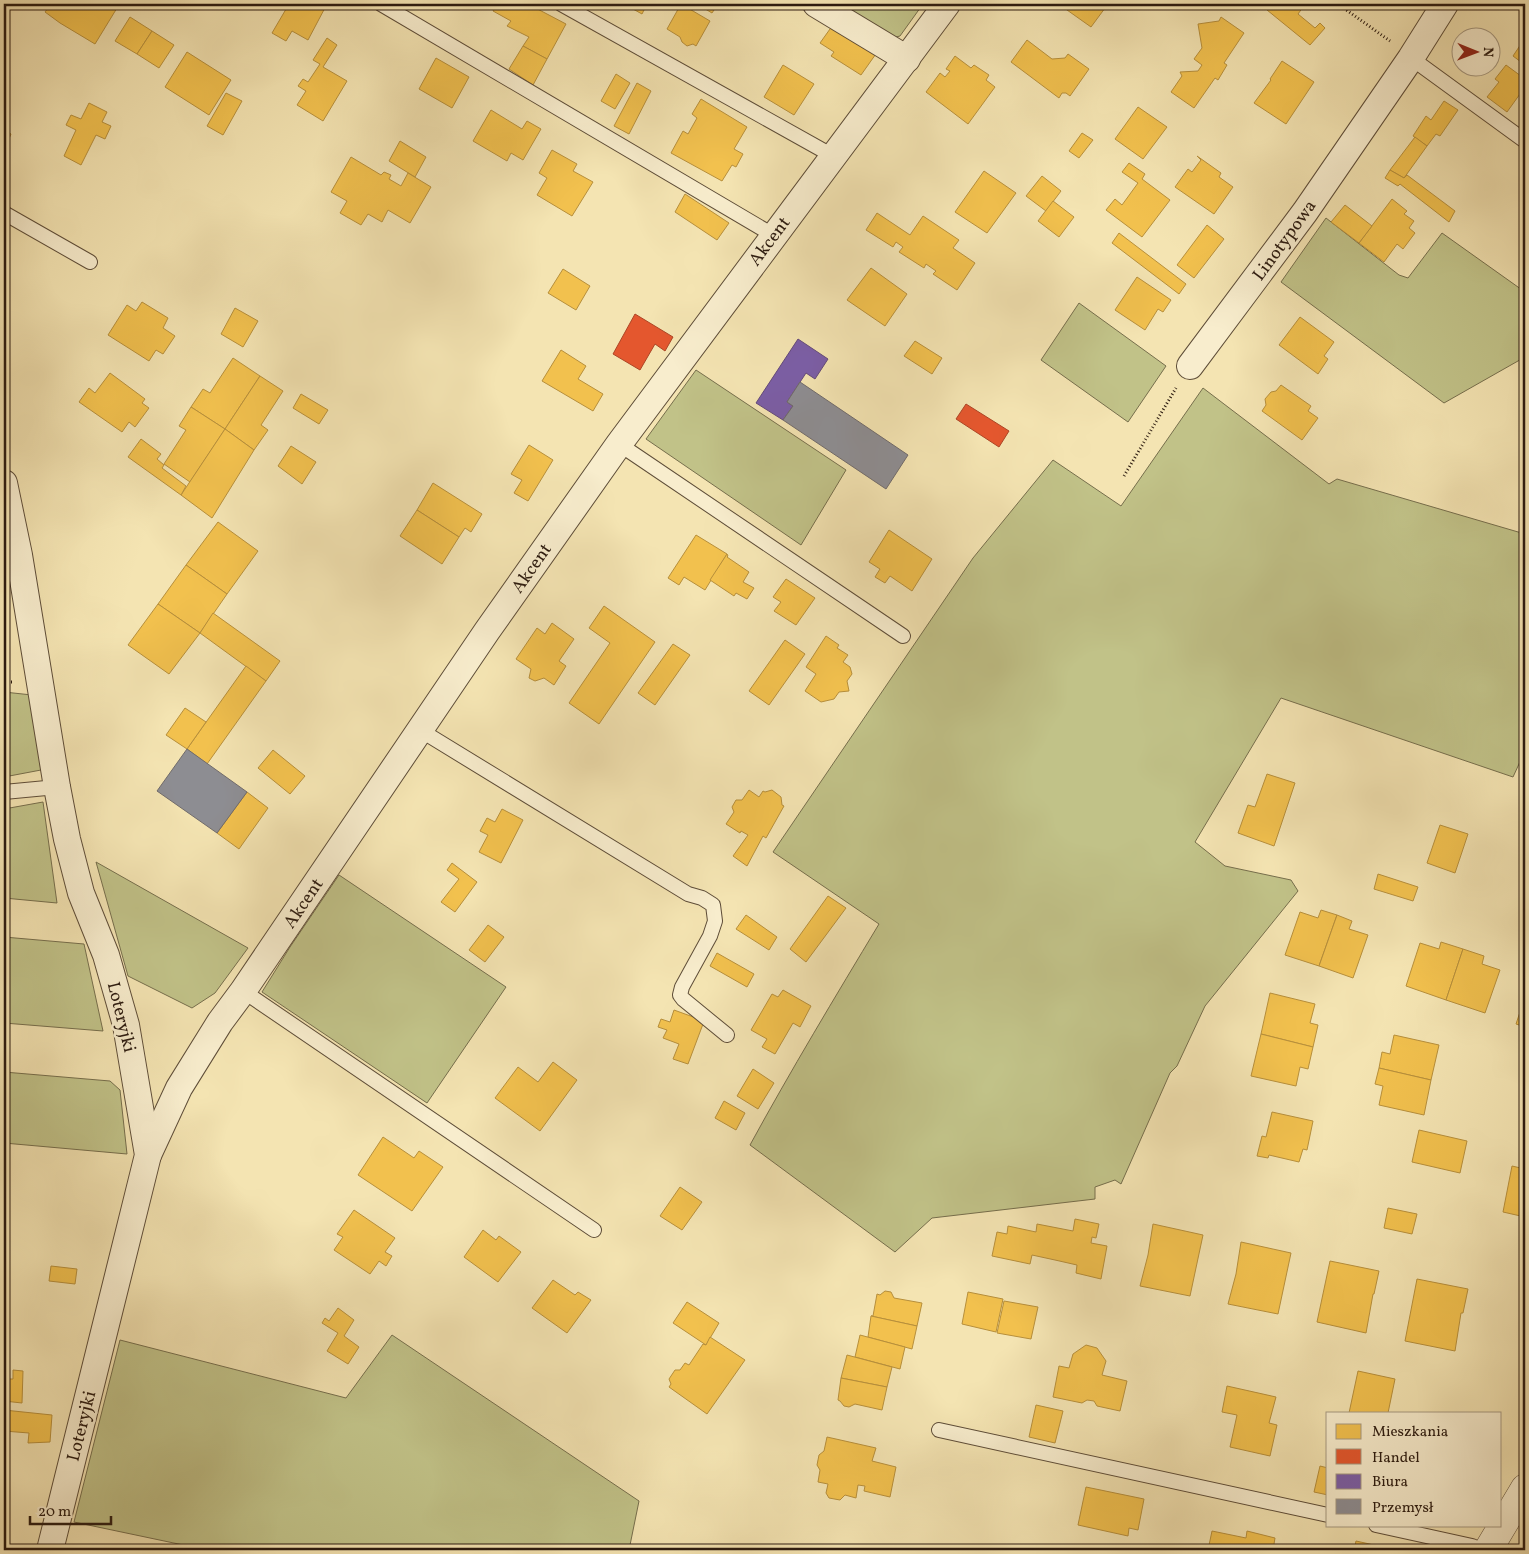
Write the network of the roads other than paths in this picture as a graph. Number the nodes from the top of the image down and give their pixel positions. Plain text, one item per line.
1 (382, 4) edge
2 (561, 4) edge
3 (816, 4) edge
4 (947, 4) edge
5 (1445, 4) edge
6 (907, 58) junction
7 (1411, 58) junction
8 (1525, 142) edge
9 (833, 156) junction
10 (4, 213) edge
11 (773, 235) junction
12 (90, 262) dead end
13 (1190, 366) road end
14 (619, 444) junction
15 (4, 483) edge
16 (904, 636) dead end
17 (420, 730) junction
18 (57, 786) junction
19 (4, 792) edge
20 (243, 991) junction
21 (727, 1035) dead end
22 (148, 1154) junction
23 (594, 1230) dead end
24 (939, 1430) dead end
25 (1525, 1488) edge
26 (1326, 1515) edge
27 (1381, 1526) edge
28 (50, 1550) edge
29 (1481, 1550) edge
30 (1488, 1550) edge

1 - 11 lane
2 - 9 lane
3 - 6 street
4 - 6 street, Akcent
5 - 7 street, Linotypowa
6 - 9 street, Akcent
7 - 8 lane
7 - 13 street, Linotypowa
9 - 11 street, Akcent
10 - 12 lane
11 - 14 street, Akcent
14 - 16 lane
14 - 17 street, Akcent
15 - 18 street, Loteryjki
17 - 20 street, Akcent
17 - 21 lane
18 - 19 lane
18 - 22 street, Loteryjki
20 - 22 street, Akcent
20 - 23 lane
22 - 28 street, Loteryjki
24 - 26 lane
25 - 30 street
27 - 29 lane

